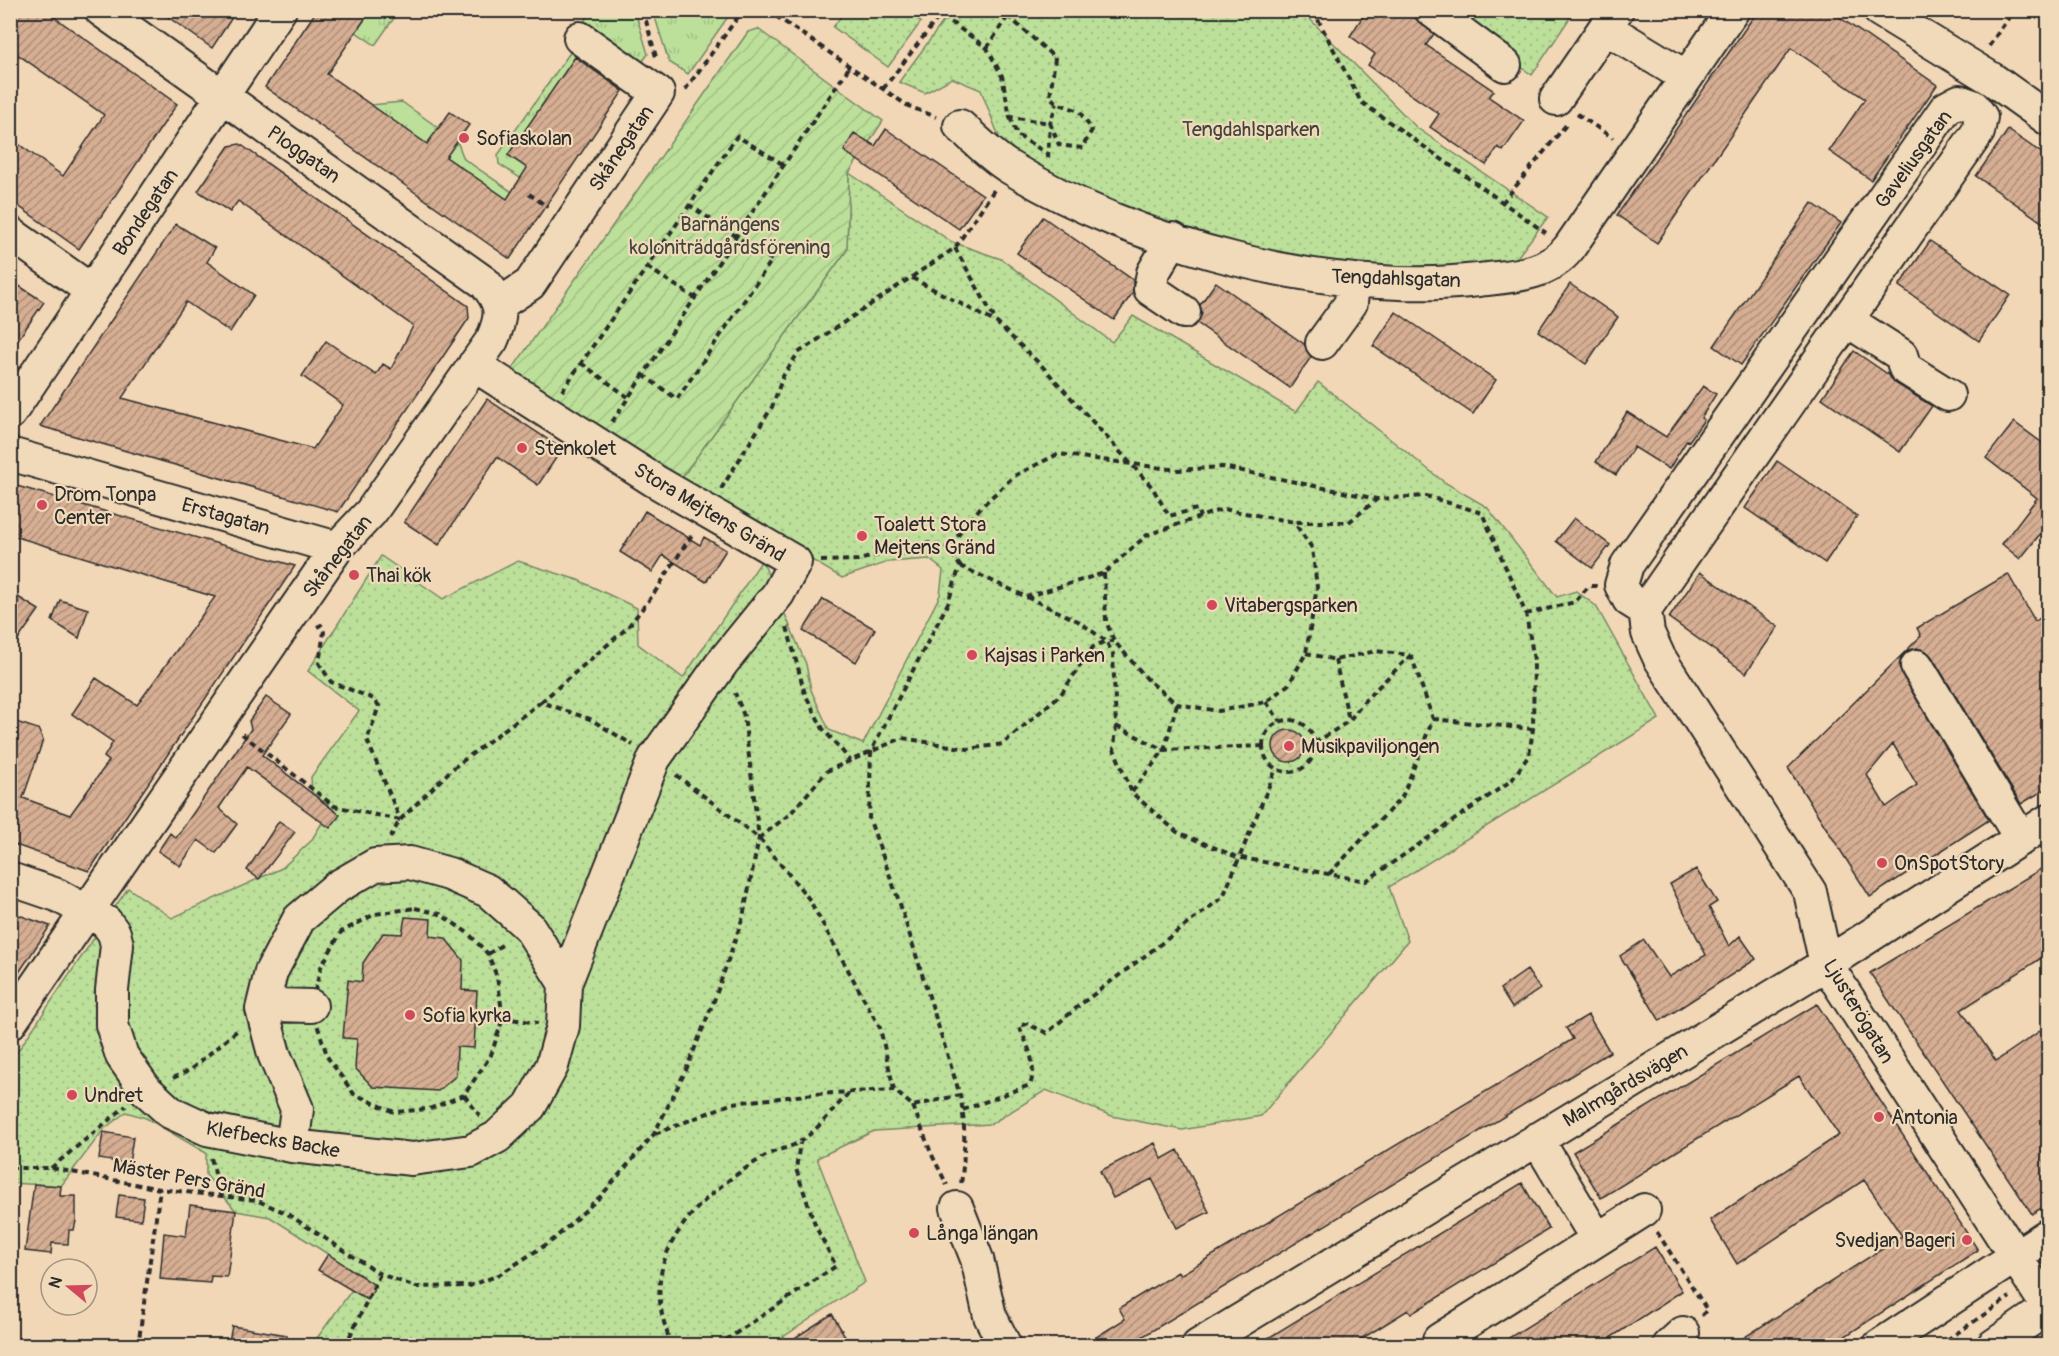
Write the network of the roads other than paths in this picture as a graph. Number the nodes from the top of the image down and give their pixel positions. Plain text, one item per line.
1 (101, 10) edge
2 (280, 10) edge
3 (1431, 10) edge
4 (1733, 10) edge
5 (1879, 10) edge
6 (1611, 19) edge
7 (580, 38) dead end
8 (1505, 65) dead end
9 (1686, 77) junction
10 (222, 97) junction
11 (1566, 106) road end
12 (2049, 118) edge
13 (960, 126) road end
14 (10, 233) edge
15 (1173, 239) junction
16 (1353, 280) junction
17 (92, 291) junction
18 (500, 304) junction
19 (1184, 312) dead end
20 (1848, 321) junction
21 (1322, 343) dead end
22 (1770, 363) junction
23 (474, 365) junction
24 (1802, 387) junction
25 (1948, 395) dead end
26 (10, 413) edge
27 (10, 454) edge
28 (337, 548) junction
29 (1645, 610) junction
30 (1917, 666) dead end
31 (2049, 821) edge
32 (2021, 838) junction
33 (10, 879) edge
34 (86, 911) junction
35 (1826, 964) junction
36 (565, 984) junction
37 (311, 1006) road end
38 (262, 1009) junction
39 (10, 1023) edge
40 (1537, 1138) junction
41 (292, 1146) junction
42 (957, 1207) road end
43 (1644, 1210) road end
44 (2049, 1235) edge
45 (1597, 1239) junction
46 (2017, 1255) junction
47 (2043, 1299) edge
48 (1439, 1340) dead end
49 (1005, 1346) edge
50 (1198, 1346) edge
51 (1879, 1346) edge
52 (1993, 1346) edge

1 - 10 street, Ploggatan
2 - 10 street, Bondegatan
3 - 8 street
4 - 9 street, Tengdahlsgatan
5 - 12 street
6 - 9 street
6 - 11 street
7 - 18 street, Skånegatan
9 - 16 street, Tengdahlsgatan
10 - 17 street, Bondegatan
10 - 18 street, Ploggatan
13 - 15 street, Tengdahlsgatan
14 - 17 street
15 - 16 street, Tengdahlsgatan
15 - 19 street
16 - 21 street
17 - 26 street, Bondegatan
18 - 23 street, Skånegatan
20 - 22 street, Gaveliusgatan
20 - 24 street, Gaveliusgatan
20 - 25 street
22 - 24 street
22 - 29 street, Gaveliusgatan
23 - 28 street, Skånegatan
23 - 36 street, Stora Mejtens Gränd
24 - 29 street, Gaveliusgatan
27 - 28 street, Erstagatan
28 - 34 street, Skånegatan
29 - 35 street, Ljusterögatan
30 - 32 street
31 - 32 street, Malmgårdsvägen
32 - 35 street, Malmgårdsvägen
33 - 34 street
34 - 39 street, Skånegatan
34 - 41 street, Klefbecks Backe
35 - 40 street, Malmgårdsvägen
35 - 46 street, Ljusterögatan
36 - 38 street
36 - 41 street, Klefbecks Backe
37 - 38 street
38 - 41 street
40 - 45 street
40 - 50 street, Malmgårdsvägen
42 - 49 street
43 - 45 street
44 - 46 street
45 - 48 street
46 - 47 street, Ljusterögatan
46 - 51 street
47 - 52 street

